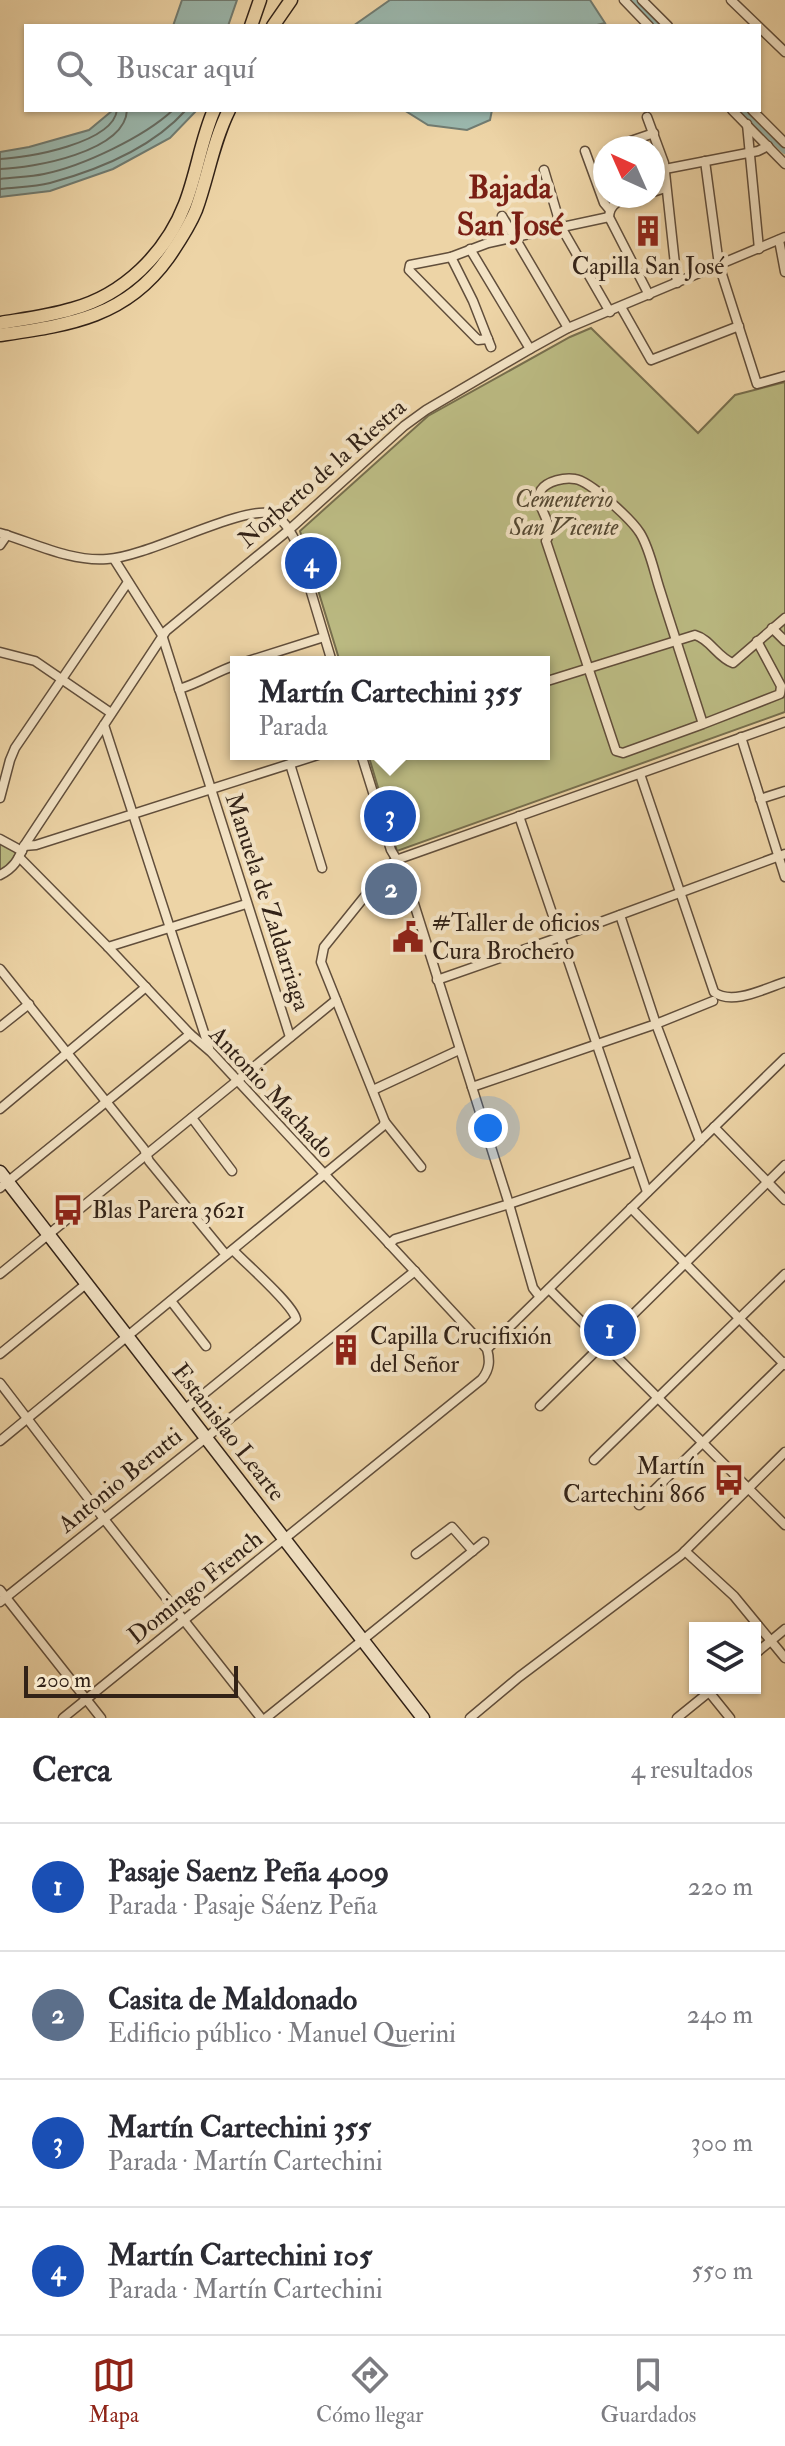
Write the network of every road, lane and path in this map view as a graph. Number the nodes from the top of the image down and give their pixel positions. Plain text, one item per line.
1 (260, 0) edge
2 (291, 0) edge
3 (624, 0) edge
4 (642, 0) edge
5 (731, 0) edge
6 (252, 24) edge
7 (274, 24) edge
8 (647, 24) edge
9 (666, 24) edge
10 (754, 24) edge
11 (761, 31) edge
12 (785, 52) edge
13 (213, 112) edge
14 (228, 112) edge
15 (734, 112) edge
16 (754, 112) edge
17 (647, 117) dead end
18 (747, 124) junction
19 (654, 133) junction
20 (645, 136) edge
21 (655, 136) edge
22 (785, 143) edge
23 (768, 146) junction
24 (585, 151) dead end
25 (749, 153) junction
26 (705, 161) junction
27 (785, 164) edge
28 (665, 169) edge
29 (544, 170) dead end
30 (665, 188) edge
31 (612, 208) edge
32 (609, 213) junction
33 (502, 216) dead end
34 (561, 227) junction
35 (515, 238) junction
36 (782, 239) edge
37 (470, 249) junction
38 (759, 249) junction
39 (451, 257) junction
40 (719, 265) junction
41 (785, 272) edge
42 (677, 283) junction
43 (649, 295) junction
44 (621, 307) junction
45 (610, 312) junction
46 (0, 323) edge
47 (739, 326) junction
48 (568, 328) junction
49 (0, 335) edge
50 (530, 349) junction
51 (785, 376) edge
52 (290, 529) junction
53 (4, 534) edge
54 (0, 545) edge
55 (114, 559) junction
56 (128, 582) junction
57 (785, 618) edge
58 (772, 628) junction
59 (162, 635) junction
60 (324, 637) junction
61 (676, 640) junction
62 (757, 641) junction
63 (785, 641) edge
64 (1, 653) edge
65 (264, 656) edge
66 (330, 656) edge
67 (230, 667) edge
68 (588, 669) junction
69 (62, 678) junction
70 (550, 680) edge
71 (179, 689) junction
72 (111, 713) junction
73 (785, 722) edge
74 (703, 724) junction
75 (104, 725) junction
76 (741, 737) junction
77 (302, 760) edge
78 (363, 760) edge
79 (290, 764) junction
80 (640, 774) junction
81 (211, 789) junction
82 (785, 791) edge
83 (0, 798) edge
84 (760, 799) junction
85 (133, 813) junction
86 (519, 816) junction
87 (0, 839) edge
88 (22, 851) junction
89 (782, 855) edge
90 (396, 860) junction
91 (322, 868) dead end
92 (0, 875) edge
93 (785, 877) edge
94 (680, 893) junction
95 (246, 904) junction
96 (620, 915) junction
97 (169, 928) junction
98 (560, 937) junction
99 (108, 947) junction
100 (0, 969) edge
101 (437, 980) junction
102 (785, 982) edge
103 (146, 987) junction
104 (717, 998) junction
105 (336, 1000) junction
106 (29, 1004) junction
107 (656, 1024) junction
108 (0, 1027) edge
109 (190, 1034) junction
110 (290, 1037) junction
111 (595, 1044) junction
112 (459, 1050) junction
113 (211, 1052) junction
114 (69, 1053) junction
115 (785, 1058) edge
116 (237, 1081) junction
117 (472, 1087) junction
118 (373, 1090) junction
119 (106, 1102) junction
120 (0, 1109) edge
121 (192, 1118) junction
122 (385, 1122) junction
123 (714, 1127) junction
124 (700, 1141) junction
125 (146, 1154) junction
126 (636, 1161) junction
127 (785, 1165) edge
128 (421, 1167) dead end
129 (232, 1171) dead end
130 (323, 1174) junction
131 (3, 1181) edge
132 (768, 1182) junction
133 (647, 1192) junction
134 (785, 1200) edge
135 (509, 1204) junction
136 (631, 1208) junction
137 (48, 1235) junction
138 (389, 1244) junction
139 (230, 1252) junction
140 (686, 1263) junction
141 (415, 1271) junction
142 (0, 1274) edge
143 (785, 1274) edge
144 (86, 1284) junction
145 (549, 1289) junction
146 (540, 1297) junction
147 (171, 1301) junction
148 (739, 1319) junction
149 (127, 1337) junction
150 (605, 1344) junction
151 (206, 1346) dead end
152 (0, 1354) edge
153 (488, 1354) junction
154 (785, 1364) edge
155 (0, 1383) edge
156 (658, 1397) junction
157 (540, 1406) dead end
158 (184, 1410) junction
159 (27, 1419) junction
160 (205, 1438) junction
161 (0, 1441) edge
162 (704, 1442) junction
163 (785, 1452) edge
164 (594, 1460) dead end
165 (747, 1488) junction
166 (639, 1505) dead end
167 (104, 1519) junction
168 (785, 1525) edge
169 (284, 1540) junction
170 (484, 1542) dead end
171 (473, 1551) junction
172 (685, 1551) junction
173 (416, 1554) dead end
174 (2, 1596) edge
175 (185, 1619) junction
176 (785, 1629) edge
177 (363, 1639) junction
178 (771, 1641) junction
179 (761, 1649) edge
180 (785, 1658) edge
181 (707, 1694) edge
182 (715, 1694) edge
183 (86, 1700) junction
184 (63, 1718) edge
185 (101, 1718) edge
186 (264, 1718) edge
187 (423, 1718) edge
188 (470, 1718) edge
189 (677, 1718) edge
190 (730, 1718) edge

1 - 6 main road
2 - 7 main road
3 - 8 street
4 - 9 street
5 - 10 street
11 - 12 street
13 - 46 main road
14 - 49 main road
15 - 18 street
16 - 22 street
17 - 19 street
18 - 23 street
18 - 25 street
19 - 20 street
19 - 21 street
23 - 25 street
23 - 27 street
24 - 32 street
25 - 26 street
25 - 38 street
26 - 28 street
26 - 40 street
29 - 34 street
30 - 42 street
31 - 32 street
32 - 34 street
32 - 43 street
33 - 35 street
34 - 35 street
34 - 45 street
35 - 37 street
35 - 48 street
36 - 38 street, Norberto de la Riestra
36 - 41 street
37 - 39 street
37 - 50 street
38 - 40 street, Norberto de la Riestra
39 - 39 street
40 - 42 street, Norberto de la Riestra
40 - 47 street
42 - 43 street, Norberto de la Riestra
43 - 44 street, Norberto de la Riestra
44 - 45 street, Norberto de la Riestra
44 - 47 street
45 - 48 street, Norberto de la Riestra
47 - 51 street
48 - 50 street, Norberto de la Riestra
50 - 52 street, Norberto de la Riestra
52 - 55 street
52 - 59 street, Norberto de la Riestra
52 - 60 street
53 - 54 street
53 - 55 street
55 - 56 street, Manuela de Zaldarriaga
56 - 59 street, Manuela de Zaldarriaga
56 - 69 street
57 - 58 street
58 - 62 street
58 - 63 street
59 - 71 street, Manuela de Zaldarriaga
59 - 72 street, Norberto de la Riestra
60 - 65 street
60 - 66 street
61 - 62 street
61 - 68 street
61 - 68 street
61 - 74 street
62 - 74 street
64 - 69 street
67 - 71 street
68 - 70 street
68 - 74 street
69 - 72 street
69 - 83 street
71 - 81 street, Manuela de Zaldarriaga
72 - 75 street, Norberto de la Riestra
73 - 76 street
75 - 85 street
75 - 88 street, Norberto de la Riestra
76 - 80 street
76 - 84 street
77 - 79 street
78 - 90 street
79 - 81 street
79 - 91 street
80 - 86 street
80 - 94 street
81 - 85 street
81 - 95 street, Manuela de Zaldarriaga
82 - 84 street
84 - 89 street
85 - 88 street
85 - 97 street
86 - 90 street
86 - 98 street
87 - 88 street, Antonio Machado
88 - 92 street, Norberto de la Riestra
88 - 99 street, Antonio Machado
89 - 93 street
89 - 94 street
90 - 101 street
90 - 105 street
94 - 96 street
94 - 104 street
95 - 97 street
95 - 110 street, Manuela de Zaldarriaga
96 - 98 street
96 - 107 street
97 - 99 street
97 - 113 street
98 - 101 street
98 - 111 street
99 - 103 street, Antonio Machado
100 - 106 street
101 - 112 street
102 - 104 street
103 - 109 street, Antonio Machado
103 - 114 street
104 - 107 street
105 - 110 street
105 - 118 street
106 - 108 street
106 - 114 street
107 - 111 street
107 - 124 street
109 - 113 street, Antonio Machado
109 - 119 street
110 - 116 street
111 - 117 street
111 - 126 street
112 - 117 street
112 - 118 street
113 - 116 street, Antonio Machado
114 - 119 street
114 - 120 street
115 - 123 street, Domingo French
116 - 121 street
116 - 130 street, Antonio Machado
117 - 135 street
118 - 122 street
119 - 125 street
119 - 131 street
121 - 125 street
121 - 129 street
122 - 128 street
122 - 130 street
123 - 124 street, Domingo French
123 - 132 street
124 - 133 street, Domingo French
125 - 137 street
125 - 139 street
126 - 133 street
126 - 135 street
127 - 132 street
130 - 138 street, Antonio Machado
130 - 139 street
131 - 137 street, Estanislao Learte
132 - 134 street
132 - 140 street
133 - 136 street, Domingo French
135 - 138 street
135 - 146 street
136 - 140 street
136 - 145 street, Domingo French
137 - 142 street
137 - 144 street, Estanislao Learte
138 - 141 street, Antonio Machado
139 - 147 street
139 - 158 street
140 - 148 street
140 - 150 street
141 - 153 street, Antonio Machado
141 - 160 street, Antonio Berutti
143 - 148 street
144 - 149 street, Estanislao Learte
144 - 152 street
145 - 146 street, Domingo French
145 - 150 street
146 - 153 street, Domingo French
147 - 149 street
147 - 151 street
148 - 154 street
148 - 156 street
149 - 158 street, Estanislao Learte
149 - 159 street
150 - 156 street
150 - 157 street
153 - 169 street, Domingo French
154 - 162 street
155 - 159 street
156 - 162 street
156 - 164 street
158 - 160 street, Estanislao Learte
159 - 161 street
159 - 167 street
160 - 167 street, Antonio Berutti
160 - 169 street, Estanislao Learte
162 - 165 street
162 - 166 street
163 - 165 street
165 - 168 street
165 - 172 street
167 - 174 street, Antonio Berutti
167 - 175 street
169 - 175 street, Domingo French
169 - 177 street, Estanislao Learte
170 - 171 street
171 - 173 street
171 - 177 street
172 - 178 street
172 - 188 street
174 - 183 street
175 - 183 street, Domingo French
175 - 186 street
176 - 178 street
177 - 186 street
177 - 187 street, Estanislao Learte
178 - 179 street
178 - 180 street
181 - 189 street
182 - 190 street
183 - 184 street, Domingo French
183 - 185 street

